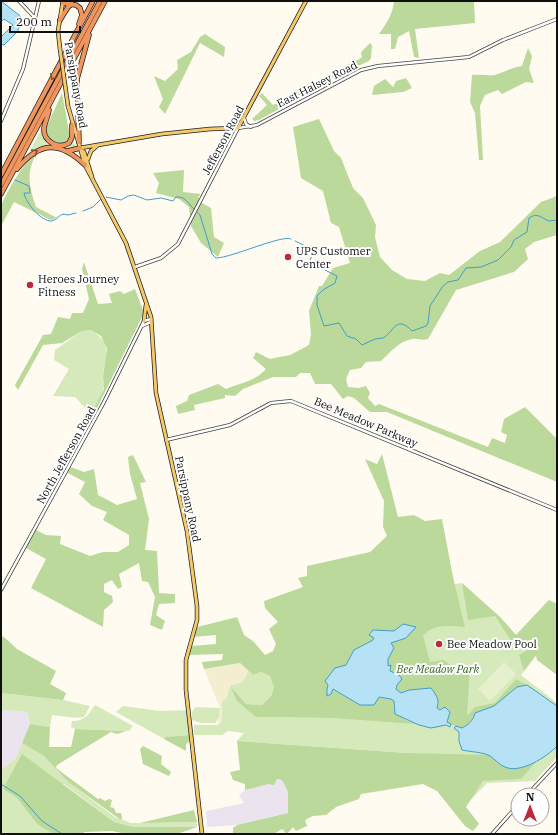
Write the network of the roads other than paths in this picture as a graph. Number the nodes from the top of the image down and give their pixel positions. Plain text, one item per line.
1 (19, 1) edge
2 (39, 1) edge
3 (93, 1) edge
4 (100, 1) edge
5 (105, 1) edge
6 (306, 1) edge
7 (63, 2) edge
8 (73, 4) junction
9 (35, 19) junction
10 (557, 19) edge
11 (60, 20) junction
12 (91, 27) junction
13 (78, 31) junction
14 (52, 101) junction
15 (244, 118) junction
16 (1, 121) edge
17 (72, 125) junction
18 (251, 127) junction
19 (238, 128) junction
20 (79, 142) junction
21 (100, 144) junction
22 (16, 148) junction
23 (80, 148) junction
24 (68, 151) junction
25 (87, 164) junction
26 (1, 169) edge
27 (1, 175) edge
28 (11, 175) junction
29 (1, 185) edge
30 (1, 194) edge
31 (135, 267) junction
32 (145, 299) junction
33 (151, 320) junction
34 (144, 321) junction
35 (142, 326) junction
36 (166, 440) junction
37 (557, 510) edge
38 (1, 590) edge
39 (557, 763) edge
40 (535, 787) edge
41 (510, 814) edge
42 (202, 834) edge
43 (492, 834) edge

1 - 9 street
2 - 9 street
3 - 13 highway
4 - 29 highway
5 - 12 highway
6 - 15 main road, Jefferson Road
7 - 8 highway
7 - 11 main road, Parsippany Road
8 - 11 highway
8 - 13 highway
9 - 16 street
10 - 18 street, East Halsey Road
11 - 17 main road, Parsippany Road, bridge
12 - 14 highway
12 - 20 highway
13 -> 22 highway
14 - 17 highway
14 - 28 highway
15 - 18 street
15 - 19 main road, Jefferson Road
17 - 20 main road, Parsippany Road
18 - 19 street, East Halsey Road
19 - 21 main road, East Halsey Road
19 - 31 street, Jefferson Road
20 - 23 main road, Parsippany Road
21 - 23 main road, East Halsey Road
21 - 25 main road
22 - 26 highway
22 - 27 highway
23 - 24 highway
23 - 25 main road, Parsippany Road
24 - 25 highway
28 -> 24 highway
25 - 31 main road, Parsippany Road
28 - 30 highway
31 - 32 main road, Parsippany Road
32 - 33 main road, Parsippany Road
32 - 34 main road
33 - 34 street
33 - 35 street
33 - 36 main road, Parsippany Road
34 - 35 street, North Jefferson Road
35 - 38 street, North Jefferson Road
36 - 37 street, Bee Meadow Parkway
36 - 42 main road, Parsippany Road
39 - 40 street
41 - 43 street

